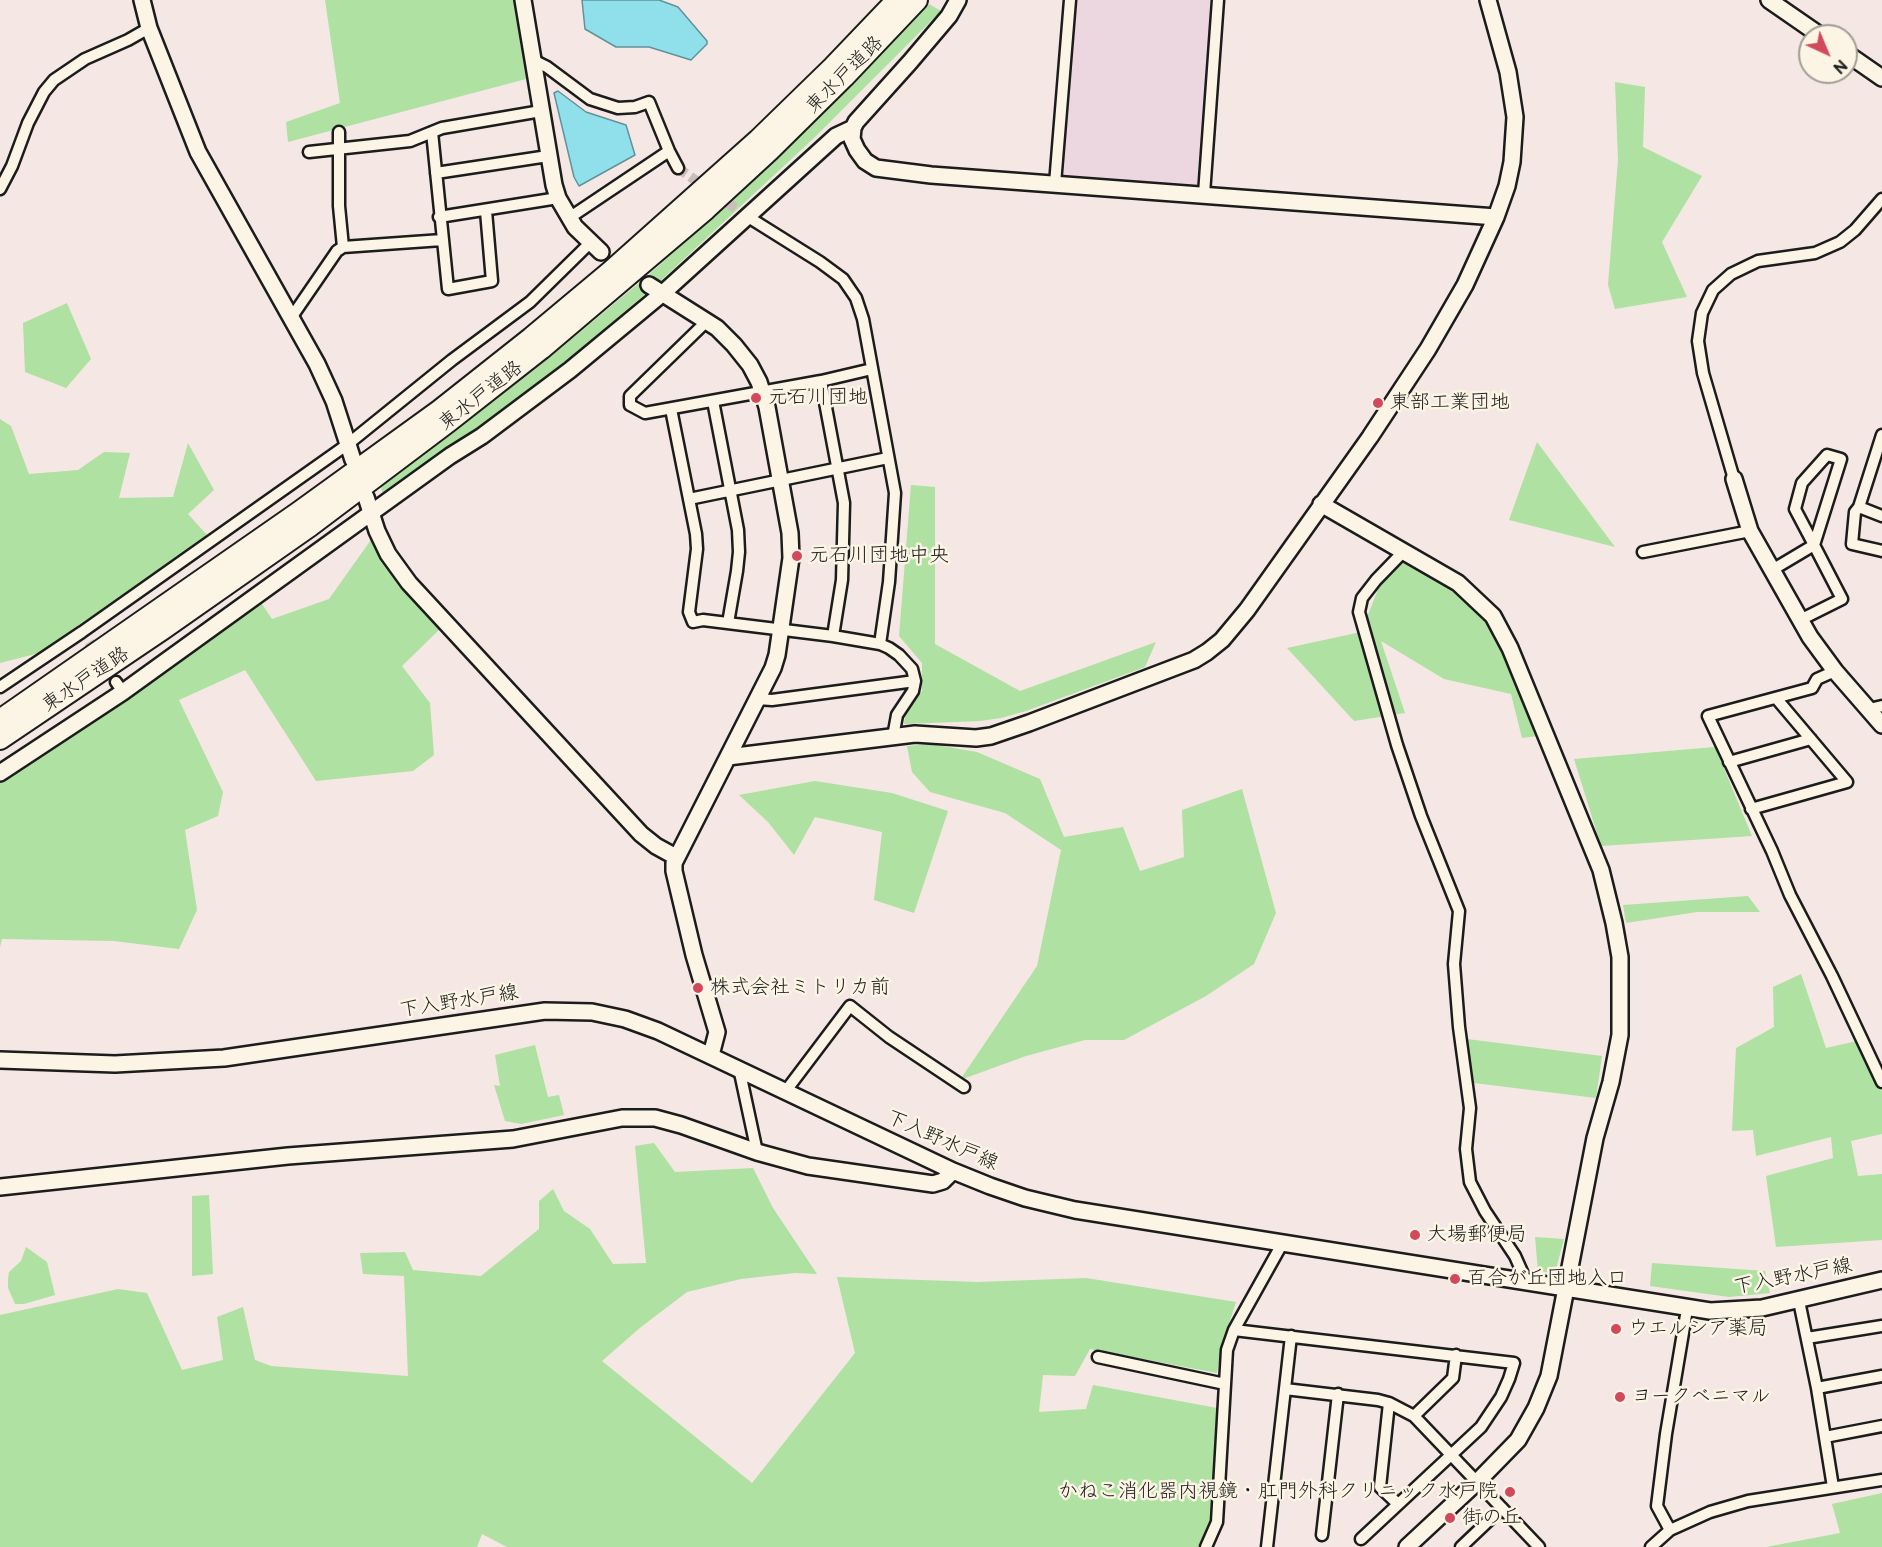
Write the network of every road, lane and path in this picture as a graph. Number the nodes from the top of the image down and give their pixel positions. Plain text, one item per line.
1 (142, 0) edge
2 (523, 0) edge
3 (897, 0) edge
4 (917, 0) edge
5 (958, 0) edge
6 (1070, 0) edge
7 (1218, 0) edge
8 (1488, 0) edge
9 (1769, 0) edge
10 (1804, 24) edge
11 (149, 28) junction
12 (533, 60) junction
13 (1858, 61) edge
14 (1882, 78) edge
15 (541, 111) junction
16 (853, 128) junction
17 (339, 132) dead end
18 (432, 132) junction
19 (340, 150) junction
20 (669, 151) junction
21 (309, 153) dead end
22 (548, 156) junction
23 (678, 168) tunnel mouth
24 (436, 172) junction
25 (1055, 184) junction
26 (0, 189) edge
27 (1204, 194) junction
28 (558, 198) junction
29 (1882, 200) edge
30 (486, 211) junction
31 (440, 217) junction
32 (569, 218) junction
33 (1496, 218) junction
34 (753, 220) tunnel mouth
35 (442, 240) junction
36 (343, 247) junction
37 (595, 248) joint
38 (649, 285) dead end
39 (663, 293) junction
40 (291, 318) junction
41 (707, 321) junction
42 (872, 369) junction
43 (821, 381) junction
44 (762, 391) junction
45 (713, 401) junction
46 (671, 409) junction
47 (1882, 435) edge
48 (348, 444) junction
49 (888, 458) junction
50 (353, 460) dead end
51 (838, 469) junction
52 (781, 479) junction
53 (1734, 479) joint
54 (731, 489) junction
55 (366, 497) dead end
56 (689, 499) junction
57 (1321, 504) junction
58 (1859, 507) junction
59 (371, 515) junction
60 (1882, 516) edge
61 (1750, 531) junction
62 (1814, 545) junction
63 (1404, 551) junction
64 (1882, 551) edge
65 (1644, 552) dead end
66 (1772, 570) junction
67 (1800, 620) junction
68 (728, 623) junction
69 (780, 631) junction
70 (82, 632) junction
71 (833, 636) junction
72 (89, 642) tunnel mouth
73 (880, 644) junction
74 (1835, 671) junction
75 (915, 681) junction
76 (0, 687) edge
77 (1776, 698) junction
78 (757, 699) junction
79 (1876, 708) edge
80 (0, 720) edge
81 (1882, 725) edge
82 (893, 737) junction
83 (0, 739) edge
84 (1811, 739) junction
85 (728, 757) junction
86 (1730, 762) junction
87 (0, 773) edge
88 (1752, 809) junction
89 (676, 857) junction
90 (711, 1055) junction
91 (0, 1060) edge
92 (739, 1068) junction
93 (1882, 1082) edge
94 (964, 1087) dead end
95 (785, 1092) junction
96 (757, 1152) junction
97 (953, 1171) junction
98 (0, 1187) edge
99 (1282, 1244) junction
100 (1882, 1280) edge
101 (1527, 1283) junction
102 (1565, 1288) junction
103 (1799, 1301) junction
104 (1687, 1309) junction
105 (1882, 1326) edge
106 (1234, 1330) junction
107 (1292, 1336) junction
108 (1807, 1338) junction
109 (1456, 1355) junction
110 (1098, 1357) dead end
111 (1882, 1376) edge
112 (1225, 1384) junction
113 (1817, 1388) junction
114 (1285, 1389) junction
115 (1338, 1394) junction
116 (1389, 1403) junction
117 (1414, 1416) junction
118 (1882, 1426) edge
119 (1825, 1437) junction
120 (1452, 1454) junction
121 (1882, 1479) edge
122 (1478, 1481) junction
123 (1833, 1487) junction
124 (1398, 1504) junction
125 (1502, 1508) junction
126 (1670, 1530) junction
127 (1322, 1534) dead end
128 (1361, 1539) dead end
129 (1206, 1547) edge
130 (1267, 1547) edge
131 (1407, 1547) edge
132 (1461, 1547) edge
133 (1538, 1547) edge
134 (1652, 1547) edge

1 - 11 street
2 - 12 street
3 - 80 highway, 東水戸道路
4 - 83 highway, 東水戸道路
5 - 16 street
6 - 25 street
7 - 27 street
8 - 33 street
9 - 10 street
11 - 26 street
11 - 40 street
12 - 15 street
12 - 20 street
13 - 14 street
15 - 18 street
15 - 22 street
16 - 25 street
16 - 39 street
17 - 19 street
18 - 19 street
18 - 24 street
19 - 21 street
19 - 36 street
20 - 23 street
20 - 32 street
22 - 24 street
22 - 28 street
24 - 31 street
25 - 27 street
27 - 33 street
28 - 30 street
28 - 32 street
29 - 53 street
30 - 31 street
30 - 35 street
31 - 35 street
32 - 37 street
33 - 57 street
34 - 42 street
35 - 36 street
36 - 40 street
37 - 48 street
38 - 39 street
39 - 41 street
39 - 59 street
40 - 48 street
41 - 44 street
41 - 46 street
42 - 43 street
42 - 49 street
43 - 44 street
43 - 51 street
44 - 45 street
44 - 52 street
45 - 46 street
45 - 54 street
46 - 56 street
47 - 58 street
48 - 50 street
48 - 70 street
49 - 51 street
49 - 73 street
51 - 52 street
51 - 71 street
52 - 54 street
52 - 69 street
53 - 61 street
54 - 56 street
54 - 68 street
55 - 59 street
56 - 68 street
57 - 63 street
57 - 82 street
58 - 60 street
58 - 64 street
59 - 87 street
59 - 89 street
61 - 65 street
61 - 66 street
62 - 62 street
62 - 66 street
62 - 67 street
63 - 101 street
63 - 102 street
66 - 67 street
67 - 74 street
68 - 69 street
69 - 71 street
69 - 78 street
70 - 72 street
70 - 76 street
71 - 73 street
73 - 75 street
74 - 77 street
74 - 79 street
75 - 78 street
75 - 82 street
77 - 84 street
77 - 86 street
78 - 85 street
79 - 81 street
82 - 85 street
84 - 86 street
84 - 88 street
85 - 89 street
86 - 88 street
88 - 93 street
89 - 90 street
90 - 91 street, 下入野水戸線
90 - 92 street, 下入野水戸線
92 - 95 street, 下入野水戸線
92 - 96 street
94 - 95 street
95 - 97 street, 下入野水戸線
96 - 97 street
96 - 98 street
97 - 99 street, 下入野水戸線
99 - 101 street, 下入野水戸線
99 - 106 street
100 - 103 street, 下入野水戸線
101 - 102 street, 下入野水戸線
102 - 104 street, 下入野水戸線
102 - 122 street
103 - 104 street, 下入野水戸線
103 - 108 street
104 - 126 street
105 - 108 street
106 - 107 street
106 - 112 street
107 - 109 street
107 - 114 street
108 - 113 street
109 - 117 street
109 - 120 street
110 - 112 street
111 - 113 street
112 - 129 street
113 - 119 street
114 - 115 street
114 - 130 street
115 - 116 street
115 - 127 street
116 - 117 street
116 - 124 street
117 - 120 street
118 - 119 street
119 - 123 street
120 - 122 street
120 - 124 street
121 - 123 street
122 - 125 street
122 - 131 street
123 - 126 street
124 - 128 street
125 - 132 street
125 - 133 street
126 - 134 street

